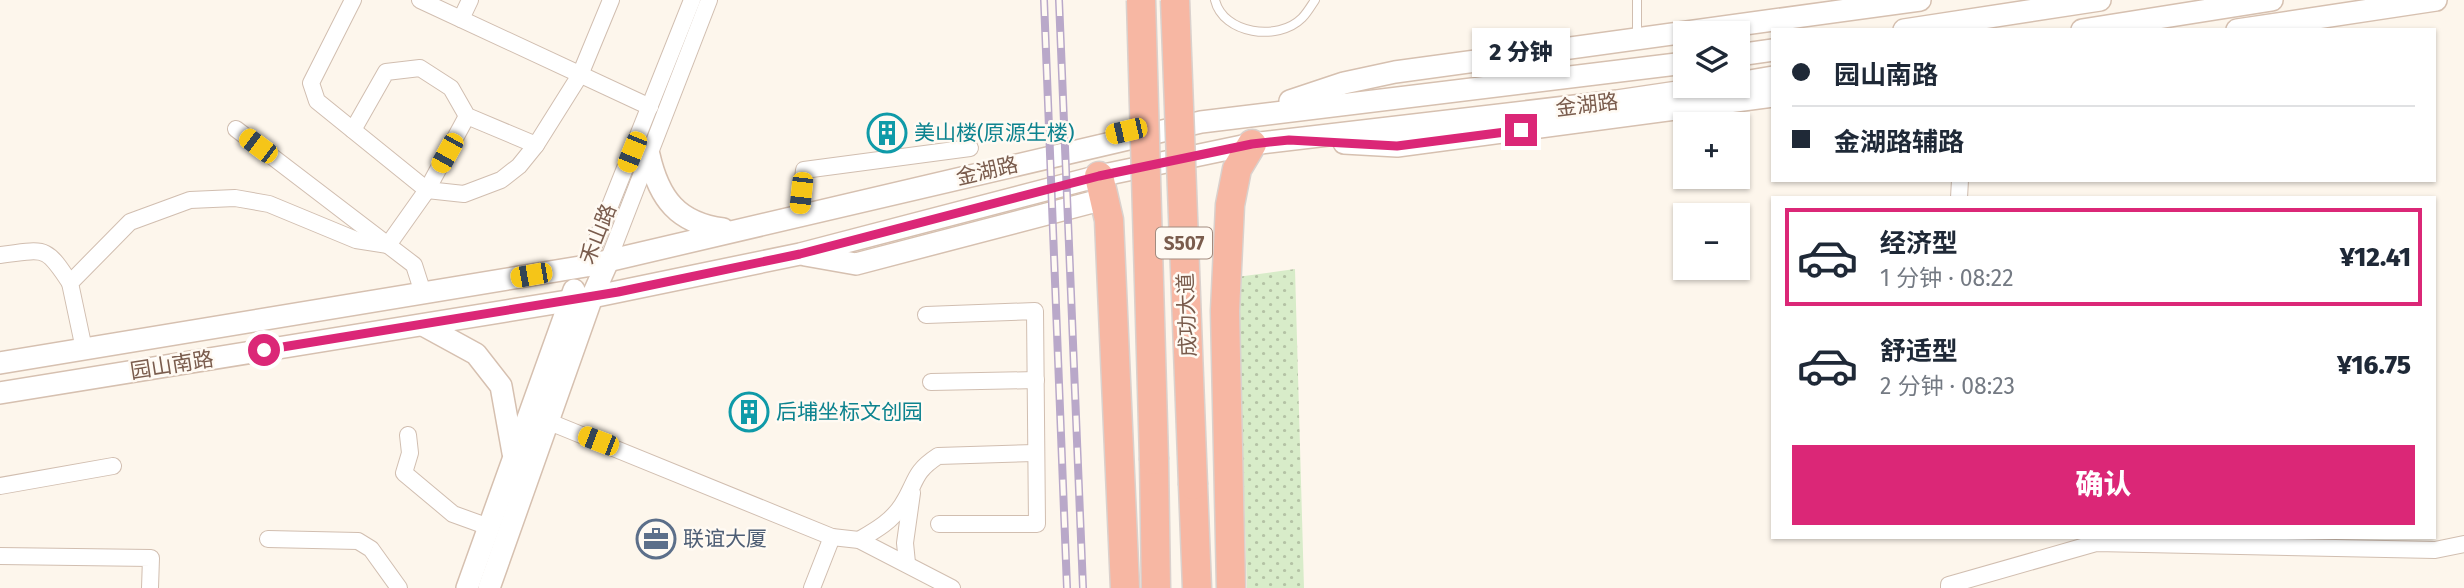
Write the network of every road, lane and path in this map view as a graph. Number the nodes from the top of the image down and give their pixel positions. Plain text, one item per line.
1 (353, 0) edge
2 (420, 0) edge
3 (470, 0) edge
4 (611, 0) edge
5 (692, 0) edge
6 (709, 0) edge
7 (1141, 0) edge
8 (1175, 0) edge
9 (1215, 0) edge
10 (1315, 0) edge
11 (1637, 0) edge
12 (1920, 0) edge
13 (2099, 0) edge
14 (2272, 0) edge
15 (2436, 0) edge
16 (461, 19) junction
17 (1915, 28) edge
18 (2095, 28) edge
19 (2250, 28) edge
20 (1637, 39) junction
21 (1771, 50) edge
22 (1750, 53) edge
23 (1673, 65) edge
24 (1637, 71) junction
25 (580, 75) junction
26 (1771, 77) edge
27 (1750, 81) edge
28 (1673, 93) edge
29 (1771, 96) edge
30 (649, 107) junction
31 (1256, 113) junction
32 (467, 116) junction
33 (236, 129) dead end
34 (353, 130) junction
35 (1289, 140) junction
36 (1252, 144) junction
37 (536, 145) junction
38 (970, 148) dead end
39 (649, 155) junction
40 (1102, 188) junction
41 (427, 190) junction
42 (799, 216) junction
43 (735, 231) junction
44 (388, 245) junction
45 (0, 255) edge
46 (608, 261) junction
47 (586, 266) junction
48 (70, 283) junction
49 (423, 293) junction
50 (592, 297) junction
51 (568, 302) junction
52 (926, 316) dead end
53 (423, 325) junction
54 (84, 349) junction
55 (0, 363) edge
56 (1036, 380) junction
57 (932, 382) dead end
58 (0, 393) edge
59 (547, 421) junction
60 (408, 435) dead end
61 (1035, 453) junction
62 (514, 456) junction
63 (113, 466) dead end
64 (912, 480) junction
65 (0, 486) edge
66 (939, 524) dead end
67 (489, 527) junction
68 (832, 537) junction
69 (268, 539) dead end
70 (859, 540) junction
71 (2464, 544) edge
72 (0, 556) edge
73 (907, 563) junction
74 (1949, 587) edge
75 (150, 588) edge
76 (399, 588) edge
77 (467, 588) edge
78 (489, 588) edge
79 (812, 588) edge
80 (952, 588) edge
81 (1125, 588) edge
82 (1156, 588) edge
83 (1197, 588) edge
84 (1231, 588) edge

1 - 34 street
2 - 16 street
3 - 16 street
4 - 25 street
5 - 30 street, 禾山路
6 - 39 street, 禾山路
7 - 82 highway, 成功大道 / S507, bridge
8 - 83 highway, 成功大道 / S507, bridge
9 - 10 lane
11 - 20 lane
12 - 20 main road
13 - 17 main road
14 - 18 main road
15 - 19 main road
16 - 25 street
20 - 24 main road
20 - 31 main road
21 - 22 main road
23 - 24 main road, 金湖路
24 - 31 main road, 金湖路
25 - 30 street
25 - 37 street
26 - 27 main road
28 - 35 main road, 金湖路
29 - 35 main road
30 - 47 street, 禾山路
31 - 42 main road, 金湖路
32 - 34 street
32 - 37 street
32 - 41 street
33 - 44 street
34 - 41 street
35 - 36 main road, 金湖路
36 - 40 main road, 金湖路
36 - 84 highway
37 - 41 street
38 - 42 street
39 - 43 main road
39 - 46 street, 禾山路
40 - 50 main road, 金湖路
40 - 81 highway
41 - 44 street
42 - 43 main road, 金湖路
43 - 46 main road, 金湖路
44 - 48 street
44 - 49 street
45 - 48 street
46 - 47 main road, 金湖路
46 - 50 main road, 禾山路
47 - 49 main road, 园山南路
47 - 51 main road, 禾山路
48 - 54 street
49 - 54 main road, 园山南路
50 - 51 main road, 园山南路
50 - 59 main road, 禾山路
51 - 53 main road, 园山南路
51 - 62 main road, 禾山路
52 - 56 street
53 - 58 main road, 园山南路
53 - 62 main road
54 - 55 main road, 园山南路
56 - 57 street
56 - 61 street
59 - 68 street
59 - 78 main road, 禾山路
60 - 67 street
61 - 64 street
61 - 66 street
62 - 67 main road, 禾山路
63 - 65 street
64 - 70 street
64 - 73 street
67 - 77 main road, 禾山路
68 - 70 street
68 - 79 street
69 - 76 street
70 - 73 street
71 - 74 street
72 - 75 street
73 - 80 street

